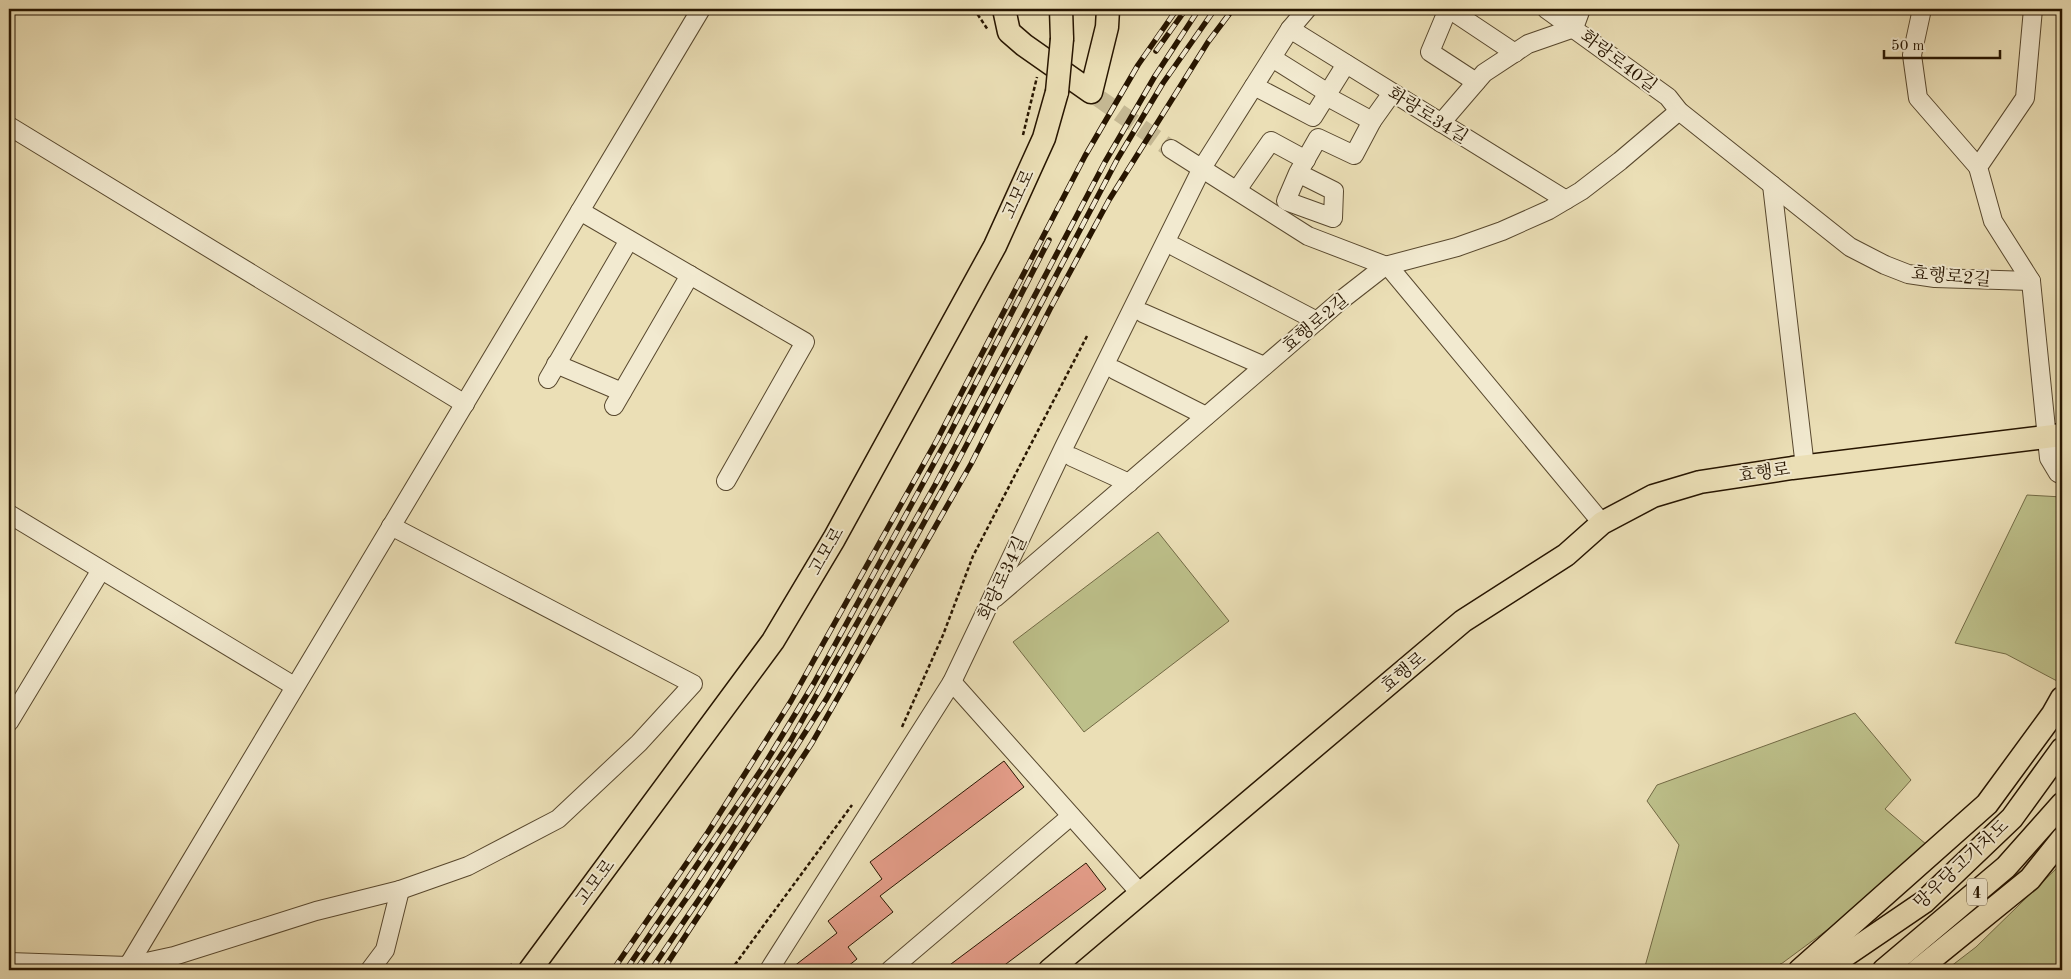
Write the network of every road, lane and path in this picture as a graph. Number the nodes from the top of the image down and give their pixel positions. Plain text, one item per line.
1 (700, 9) edge
2 (1004, 9) edge
3 (1061, 9) edge
4 (1108, 9) edge
5 (1307, 9) edge
6 (1448, 9) edge
7 (1546, 9) edge
8 (1581, 9) edge
9 (1922, 9) edge
10 (2033, 9) edge
11 (1574, 28) junction
12 (1290, 29) junction
13 (1514, 53) junction
14 (1272, 58) junction
15 (1346, 64) junction
16 (1038, 71) dead end
17 (1476, 82) junction
18 (1254, 86) junction
19 (1392, 93) junction
20 (1327, 94) junction
21 (1673, 104) junction
22 (1372, 122) junction
23 (1440, 122) junction
24 (9, 126) edge
25 (1021, 144) dead end
26 (1171, 149) tunnel mouth
27 (1978, 167) junction
28 (1202, 168) junction
29 (1772, 185) junction
30 (1237, 190) junction
31 (1566, 200) junction
32 (580, 211) junction
33 (629, 240) junction
34 (1175, 247) dead end
35 (1385, 266) junction
36 (690, 275) junction
37 (2031, 281) junction
38 (1143, 313) dead end
39 (1317, 321) junction
40 (1087, 336) dead end
41 (1264, 366) junction
42 (1115, 370) dead end
43 (465, 404) junction
44 (1206, 416) junction
45 (2054, 436) edge
46 (1072, 457) dead end
47 (1806, 466) junction
48 (2062, 475) edge
49 (726, 481) dead end
50 (1129, 483) junction
51 (9, 514) edge
52 (1602, 523) junction
53 (391, 526) junction
54 (101, 570) junction
55 (991, 602) junction
56 (952, 682) junction
57 (294, 686) junction
58 (2062, 698) edge
59 (9, 722) edge
60 (898, 734) dead end
61 (2062, 750) edge
62 (854, 803) dead end
63 (2062, 804) edge
64 (1071, 816) junction
65 (2062, 839) edge
66 (400, 890) junction
67 (1141, 894) junction
68 (9, 962) edge
69 (1833, 965) edge
70 (128, 966) junction
71 (521, 966) edge
72 (370, 970) edge
73 (507, 970) edge
74 (731, 970) edge
75 (769, 970) edge
76 (890, 970) edge
77 (1050, 970) edge
78 (1800, 970) edge
79 (1884, 970) edge
80 (1918, 970) edge

1 - 32 street
2 - 4 main road
3 - 71 main road, 고모로, bridge
5 - 12 street, 화랑로34길
6 - 13 street
6 - 17 street
7 - 11 street, 화랑로40길
8 - 11 street
9 - 27 street
10 - 27 street
11 - 13 street
11 - 21 street, 화랑로40길
12 - 14 street, 화랑로34길
12 - 15 street, 화랑로34길
13 - 17 street
14 - 18 street, 화랑로34길
14 - 20 street
15 - 19 street, 화랑로34길
15 - 20 street
16 - 25 path
17 - 23 street
18 - 20 street
18 - 28 street, 화랑로34길
19 - 22 street
19 - 23 street, 화랑로34길
20 - 22 street
21 - 29 street, 효행로2길
21 - 31 street, 효행로2길
22 - 30 street
23 - 31 street, 화랑로34길
24 - 43 street
26 - 28 street
27 - 37 street
28 - 30 street
28 - 55 street, 화랑로34길
29 - 37 street, 효행로2길
29 - 47 street, 효행로
30 - 35 street
31 - 35 street, 효행로2길
32 - 33 street
32 - 43 street
33 - 36 street
33 - 36 street
34 - 39 street
35 - 39 street, 효행로2길
35 - 52 street
36 - 49 street
37 - 45 street
38 - 41 street
39 - 41 street, 효행로2길
40 - 60 path
41 - 44 street, 효행로2길
42 - 44 street
43 - 53 street
44 - 50 street, 효행로2길
45 - 47 main road, 효행로
45 - 48 street
46 - 50 street
47 - 52 main road, 효행로
50 - 55 street, 효행로2길
51 - 54 street
52 - 67 main road, 효행로
53 - 57 street
53 - 66 street
54 - 57 street
54 - 59 street
55 - 56 street, 화랑로34길
56 - 64 street
56 - 75 street, 화랑로34길
57 - 70 street
58 - 78 main road
61 - 69 main road, 망우당고가차도
62 - 74 path
63 - 79 main road, 망우당고가차도 / 4
64 - 67 street
64 - 76 street
65 - 80 main road
66 - 70 street
66 - 72 street
67 - 77 main road, 효행로
68 - 70 street
71 - 73 path

